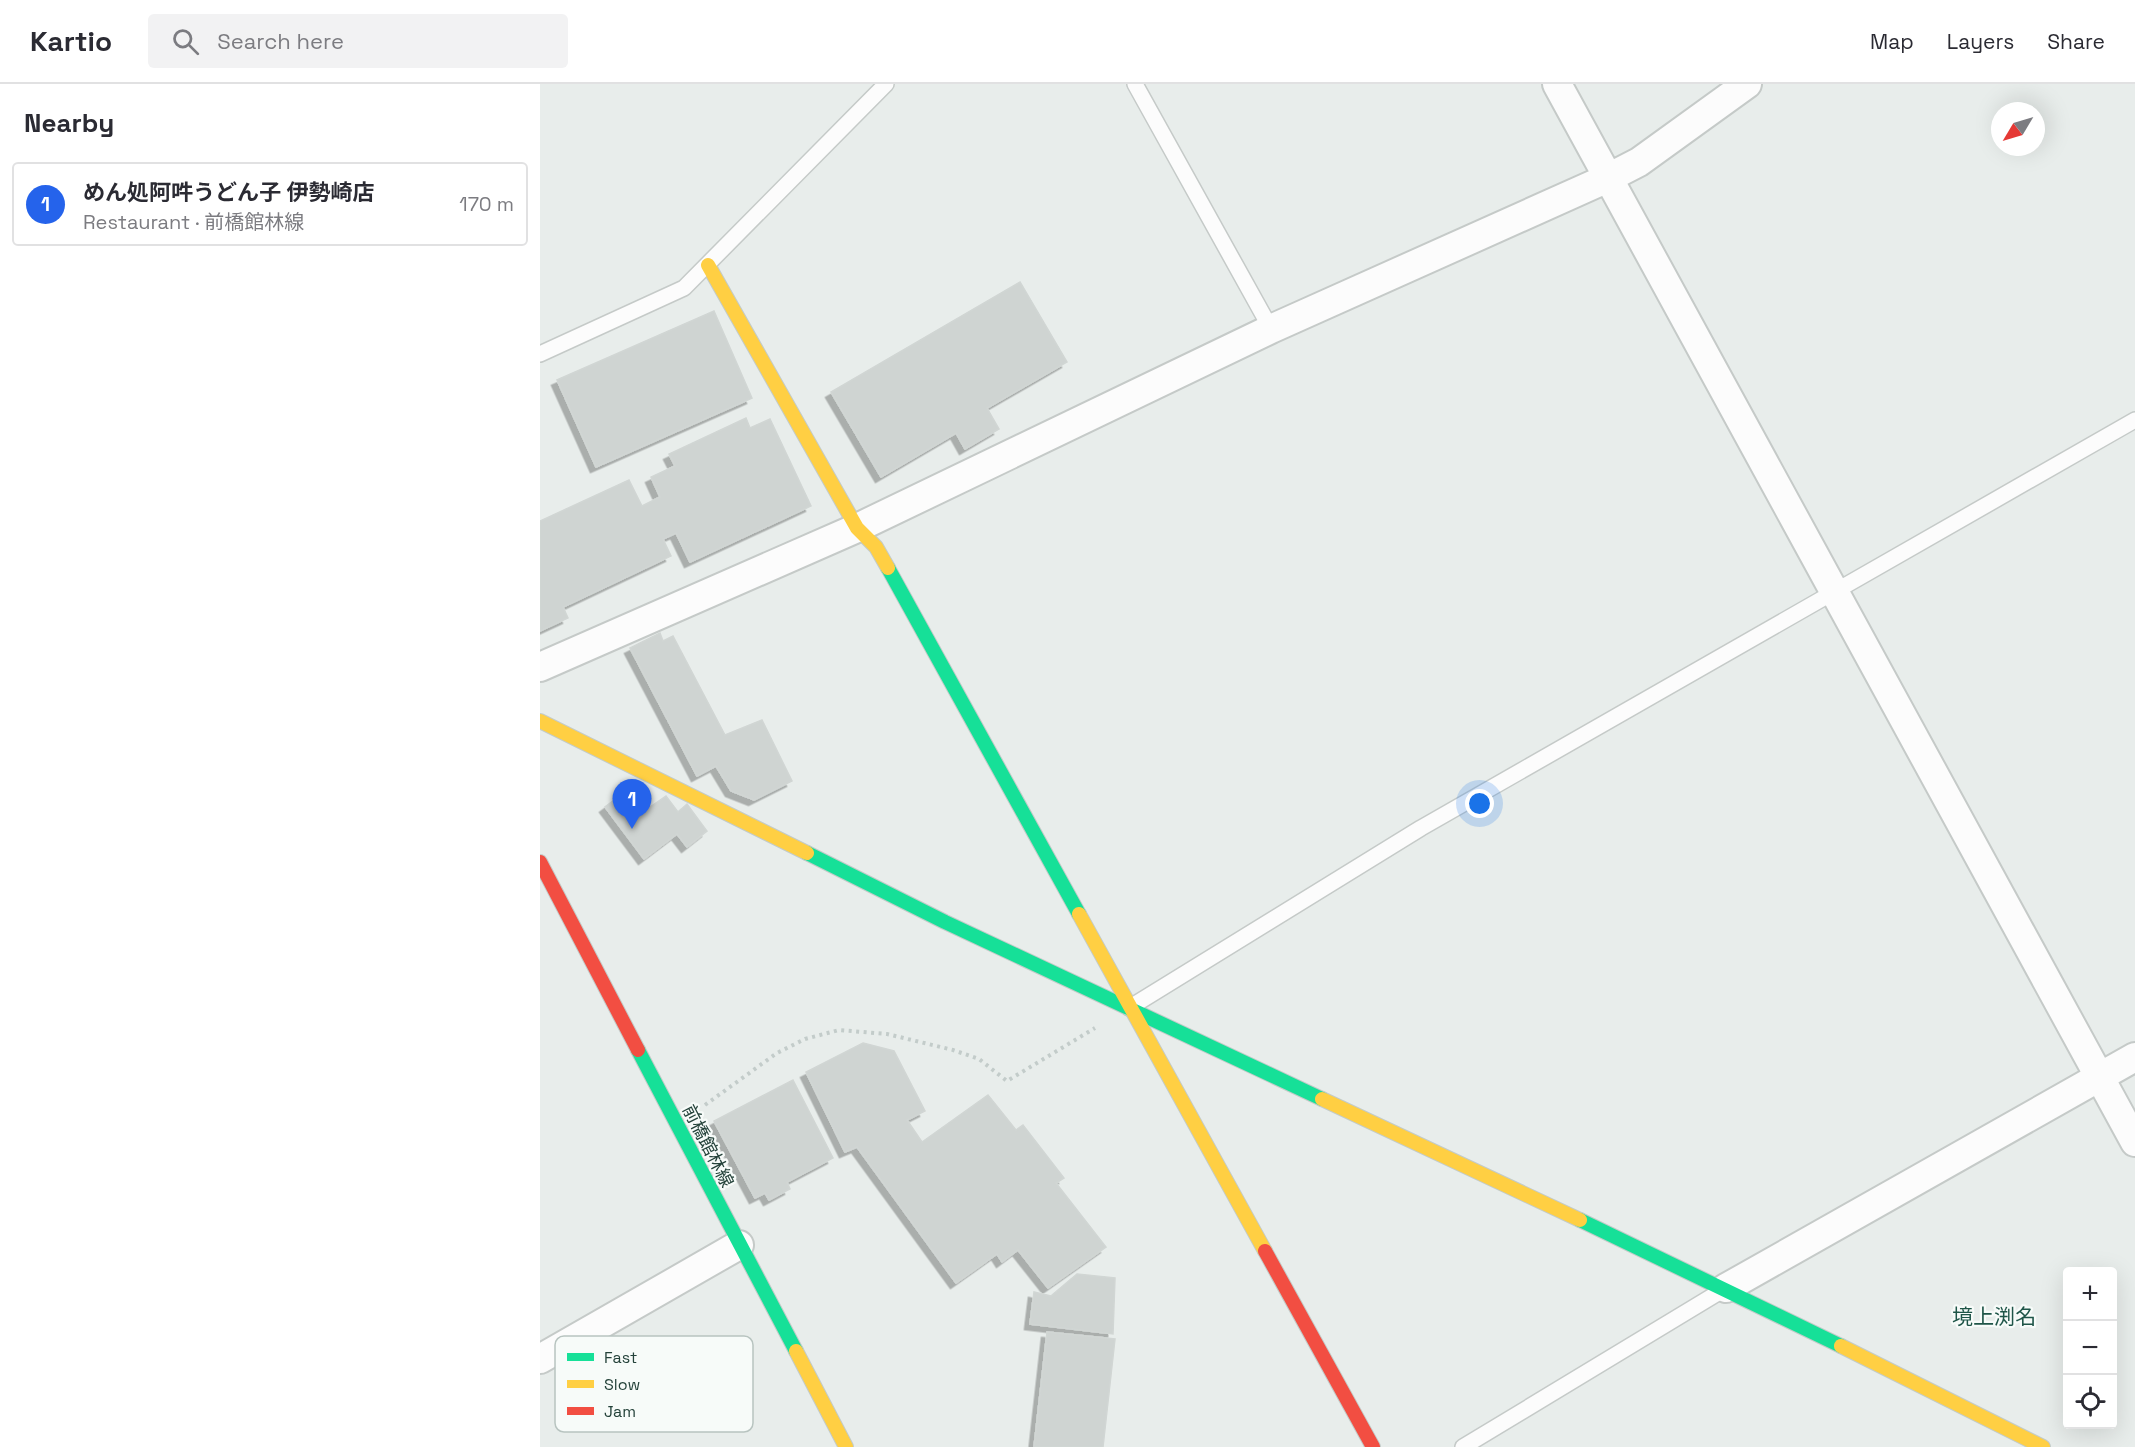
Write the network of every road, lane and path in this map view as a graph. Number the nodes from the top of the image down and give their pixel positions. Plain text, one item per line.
1 (886, 84) edge
2 (1135, 84) edge
3 (1557, 84) edge
4 (1747, 84) edge
5 (1608, 178) junction
6 (708, 265) junction
7 (1271, 329) junction
8 (540, 354) edge
9 (2135, 420) edge
10 (857, 528) junction
11 (1836, 593) junction
12 (540, 667) edge
13 (540, 721) edge
14 (540, 862) edge
15 (1129, 1008) junction
16 (2135, 1057) edge
17 (2099, 1077) junction
18 (676, 1123) junction
19 (2135, 1142) edge
20 (739, 1245) junction
21 (1726, 1288) junction
22 (580, 1336) edge
23 (555, 1350) edge
24 (540, 1359) edge
25 (846, 1447) edge
26 (1373, 1447) edge
27 (1463, 1447) edge
28 (2043, 1447) edge

1 - 6 lane
2 - 7 lane
3 - 5 street
4 - 5 street
5 - 7 street
5 - 11 street
6 - 8 lane
6 - 10 street
7 - 10 street
9 - 11 lane
10 - 12 street
10 - 15 street
11 - 15 lane
11 - 17 street
13 - 15 street
14 - 18 street, 前橋館林線
15 - 18 path
15 - 21 street
15 - 26 street
16 - 17 street
17 - 19 street
17 - 21 street
18 - 20 street, 前橋館林線
20 - 22 street
20 - 25 street, 前橋館林線
21 - 27 lane
21 - 28 street
23 - 24 street

